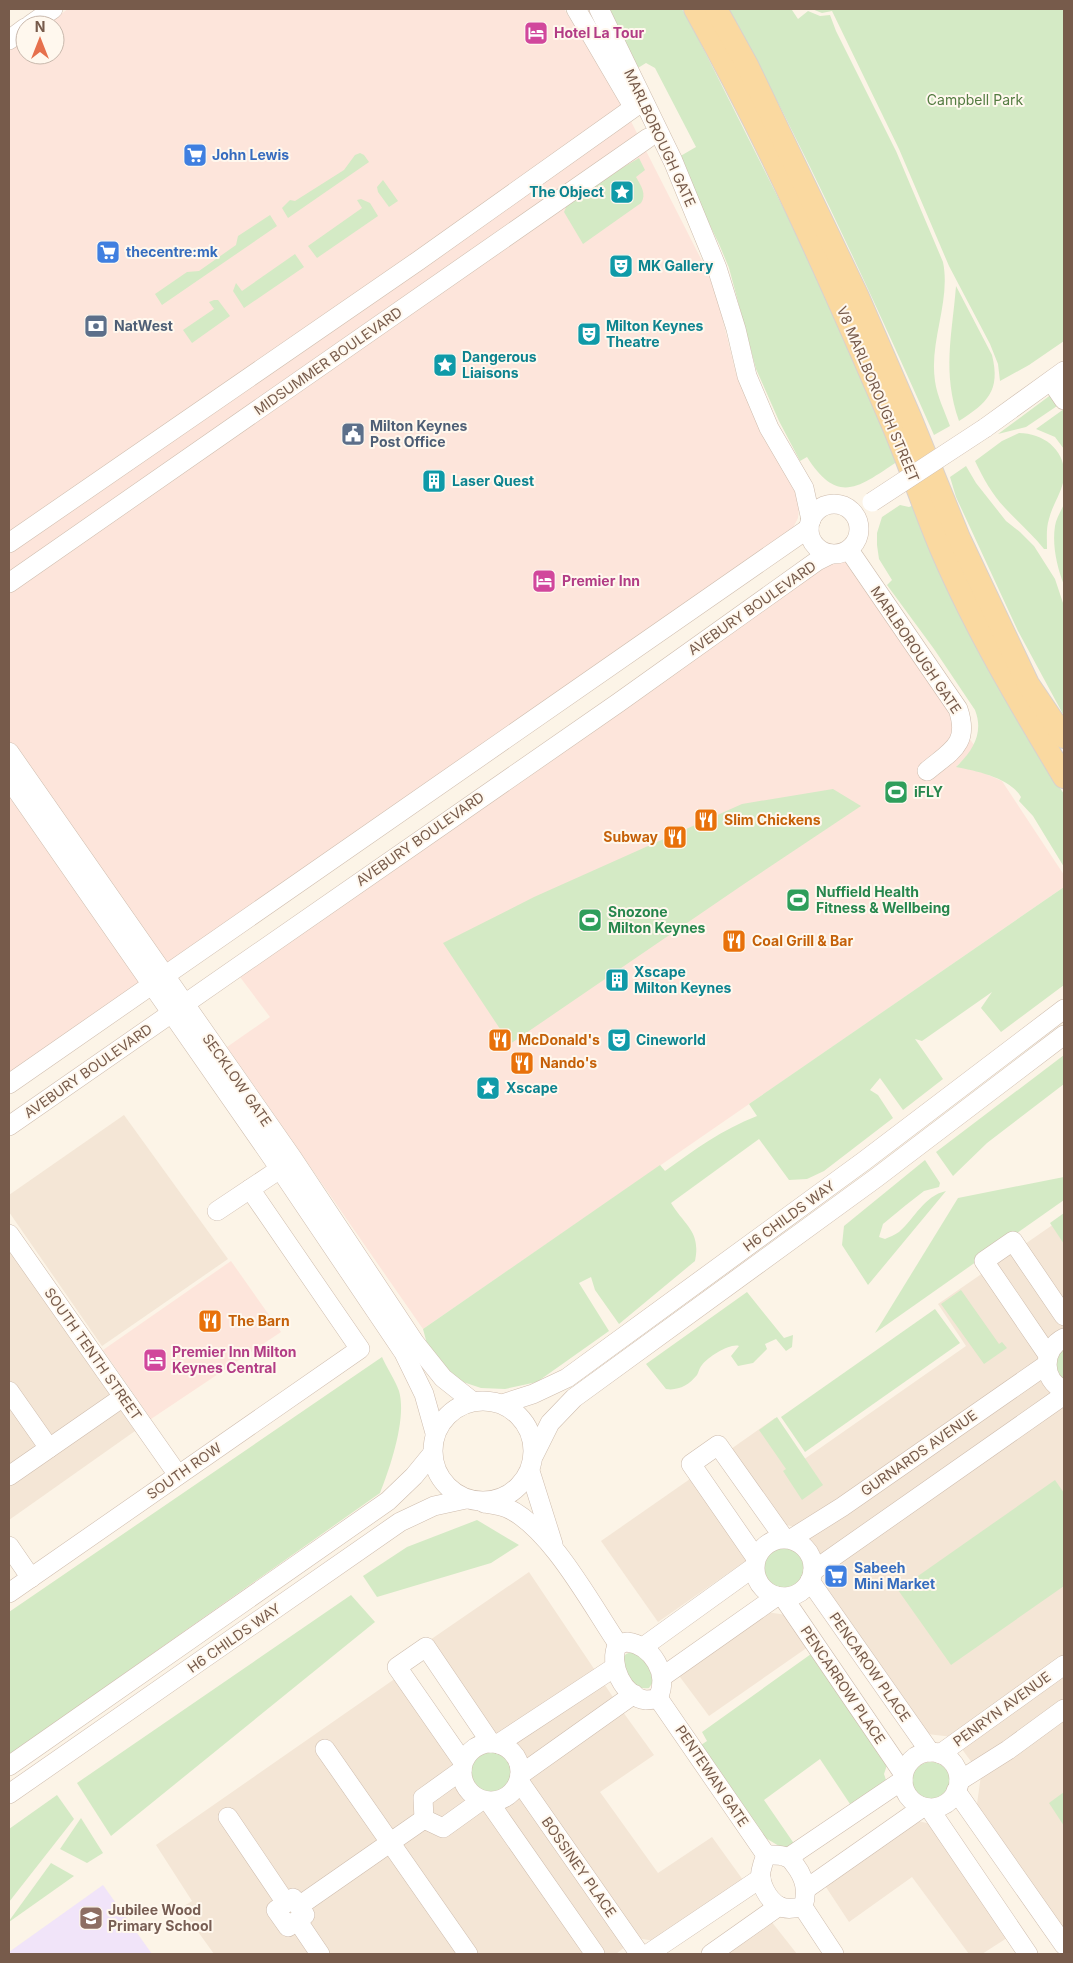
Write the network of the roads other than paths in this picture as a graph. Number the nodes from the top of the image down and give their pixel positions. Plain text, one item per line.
1 (53, 9) edge
2 (576, 9) edge
3 (588, 9) edge
4 (599, 9) edge
5 (695, 9) edge
6 (716, 9) edge
7 (41, 15) edge
8 (629, 90) junction
9 (648, 138) junction
10 (668, 165) junction
11 (1058, 376) edge
12 (1064, 400) edge
13 (804, 488) junction
14 (872, 502) junction
15 (841, 506) junction
16 (859, 524) junction
17 (805, 529) junction
18 (9, 543) edge
19 (832, 555) junction
20 (9, 584) edge
21 (1064, 737) edge
22 (9, 752) edge
23 (927, 771) dead end
24 (1064, 777) edge
25 (9, 779) edge
26 (158, 980) junction
27 (178, 1009) junction
28 (1064, 1009) edge
29 (1064, 1035) edge
30 (9, 1084) edge
31 (9, 1126) edge
32 (280, 1169) junction
33 (250, 1189) junction
34 (217, 1212) dead end
35 (9, 1234) edge
36 (1064, 1316) edge
37 (1064, 1338) edge
38 (1047, 1360) junction
39 (1064, 1390) edge
40 (9, 1391) edge
41 (1064, 1395) edge
42 (123, 1396) junction
43 (472, 1401) junction
44 (502, 1404) junction
45 (435, 1433) junction
46 (49, 1448) junction
47 (432, 1454) junction
48 (532, 1463) junction
49 (178, 1475) junction
50 (9, 1476) edge
51 (473, 1500) junction
52 (788, 1539) junction
53 (9, 1546) edge
54 (555, 1550) junction
55 (755, 1562) junction
56 (812, 1576) junction
57 (31, 1578) junction
58 (9, 1593) edge
59 (780, 1597) junction
60 (618, 1644) junction
61 (643, 1647) junction
62 (1064, 1665) edge
63 (615, 1666) junction
64 (662, 1677) junction
65 (634, 1694) junction
66 (658, 1698) junction
67 (1064, 1709) edge
68 (495, 1743) junction
69 (325, 1749) dead end
70 (935, 1753) junction
71 (9, 1766) edge
72 (462, 1766) junction
73 (903, 1776) junction
74 (520, 1778) junction
75 (957, 1786) junction
76 (9, 1794) edge
77 (485, 1801) junction
78 (926, 1808) junction
79 (228, 1818) dead end
80 (424, 1819) junction
81 (391, 1843) junction
82 (766, 1855) junction
83 (789, 1857) junction
84 (761, 1878) junction
85 (804, 1898) junction
86 (779, 1906) junction
87 (294, 1910) junction
88 (1064, 1945) edge
89 (320, 1954) edge
90 (468, 1954) edge
91 (595, 1954) edge
92 (641, 1954) edge
93 (711, 1954) edge
94 (834, 1954) edge
95 (1028, 1954) edge

1 - 7 street
2 - 8 street, MARLBOROUGH GATE
3 - 8 street, MARLBOROUGH GATE
4 - 8 street, MARLBOROUGH GATE
5 - 24 main road, V8 MARLBOROUGH STREET
6 - 21 main road, V8 MARLBOROUGH STREET
8 - 9 street, MARLBOROUGH GATE
8 - 10 street, MARLBOROUGH GATE
8 - 18 street
9 - 10 street, MARLBOROUGH GATE
9 - 20 street, MIDSUMMER BOULEVARD
10 - 13 street, MARLBOROUGH GATE
11 - 12 street
11 - 14 street, bridge
13 - 15 street
13 - 17 street, MARLBOROUGH GATE
14 - 15 street
14 - 16 street
15 - 16 street
15 - 17 street
16 - 19 street
17 - 19 street
17 - 26 street
19 - 23 street, MARLBOROUGH GATE
19 - 27 street, AVEBURY BOULEVARD
22 - 26 street
25 - 26 street
26 - 27 street
26 - 30 street
27 - 31 street, AVEBURY BOULEVARD
27 - 32 street, SECKLOW GATE
27 - 43 street, SECKLOW GATE
28 - 44 street, H6 CHILDS WAY
29 - 48 street, H6 CHILDS WAY
32 - 33 street
32 - 45 street, SECKLOW GATE
33 - 34 street
33 - 49 street, SOUTH ROW
35 - 42 street, SOUTH TENTH STREET
36 - 38 street
37 - 38 street, GURNARDS AVENUE
38 - 39 street
38 - 52 street, GURNARDS AVENUE
40 - 46 street
41 - 56 street
42 - 46 street
42 - 49 street, SOUTH TENTH STREET
43 - 44 street
43 - 45 street
44 - 48 street
45 - 47 street
46 - 50 street
47 - 51 street
47 - 71 street, H6 CHILDS WAY
48 - 51 street
48 - 54 street
49 - 57 street, SOUTH ROW
51 - 54 street
51 - 76 street, H6 CHILDS WAY
52 - 55 street
52 - 55 street
52 - 56 street
53 - 57 street
54 - 60 street
55 - 59 street
55 - 61 street
56 - 59 street
56 - 70 street, PENCAROW PLACE
57 - 58 street, SOUTH ROW
59 - 64 street
59 - 73 street, PENCARROW PLACE
60 - 61 street
60 - 63 street
61 - 64 street
62 - 70 street, PENRYN AVENUE
63 - 65 street
63 - 68 street
64 - 66 street
65 - 66 street
65 - 74 street
66 - 82 street, PENTEWAN GATE
67 - 75 street
68 - 72 street
68 - 72 street
68 - 74 street
69 - 81 street
70 - 73 street
70 - 75 street
72 - 77 street
72 - 80 street
73 - 78 street
73 - 83 street
74 - 77 street
74 - 92 street, BOSSINEY PLACE
75 - 78 street
75 - 88 street
77 - 80 street
77 - 91 street
78 - 85 street
78 - 95 street
79 - 87 street
80 - 81 street
81 - 87 street
81 - 90 street
82 - 83 street
82 - 84 street
83 - 85 street
84 - 86 street
84 - 92 street
85 - 86 street
85 - 94 street
86 - 93 street
87 - 89 street

